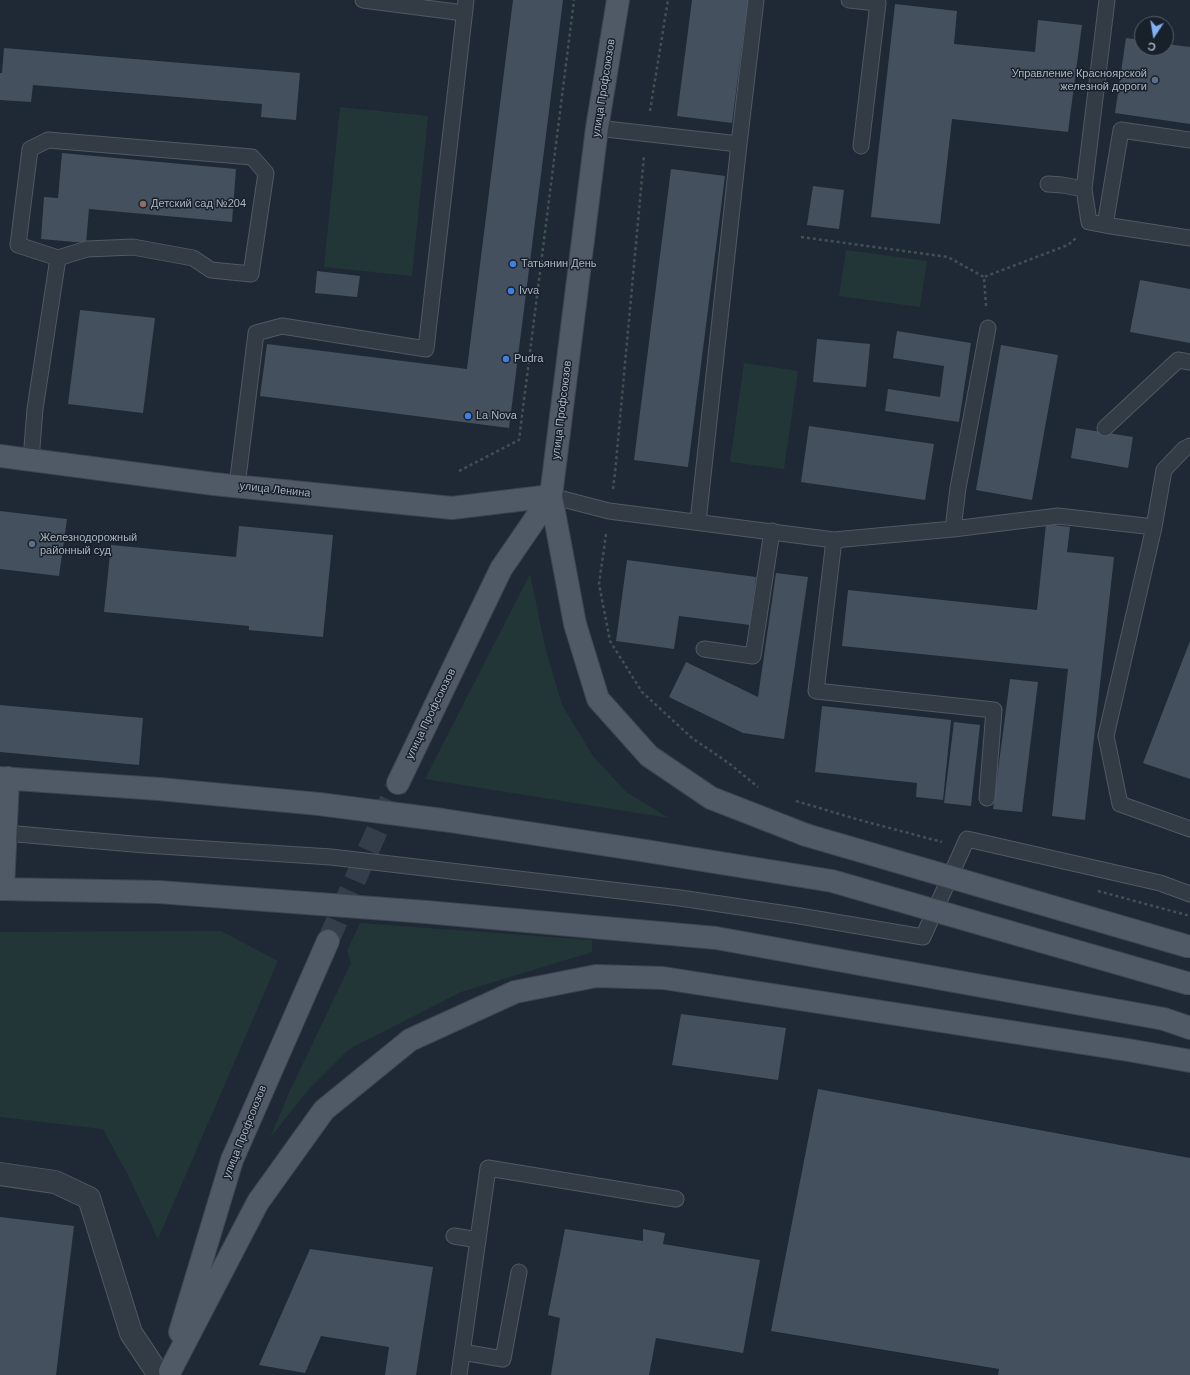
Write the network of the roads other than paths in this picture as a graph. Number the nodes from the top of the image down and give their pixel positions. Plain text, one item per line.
1 (363, 0) edge
2 (618, 0) edge
3 (756, 0) edge
4 (849, 0) edge
5 (1107, 0) edge
6 (465, 7) edge
7 (597, 128) junction
8 (1190, 140) edge
9 (738, 144) junction
10 (861, 146) dead end
11 (1048, 184) dead end
12 (1084, 189) junction
13 (1105, 225) junction
14 (1190, 238) edge
15 (58, 258) junction
16 (988, 328) road end
17 (1190, 362) edge
18 (1105, 428) dead end
19 (1190, 446) edge
20 (0, 456) edge
21 (31, 460) junction
22 (237, 486) junction
23 (551, 496) junction
24 (698, 522) junction
25 (1154, 527) junction
26 (953, 529) junction
27 (772, 531) junction
28 (834, 540) junction
29 (704, 649) dead end
30 (4, 778) edge
31 (398, 783) tunnel mouth
32 (987, 798) dead end
33 (1190, 829) edge
34 (5, 833) junction
35 (1, 889) edge
36 (1190, 894) edge
37 (328, 941) tunnel mouth
38 (1190, 947) edge
39 (1190, 984) edge
40 (1190, 1028) edge
41 (1190, 1061) edge
42 (0, 1174) edge
43 (676, 1199) dead end
44 (454, 1236) dead end
45 (478, 1240) junction
46 (519, 1272) dead end
47 (462, 1352) junction
48 (166, 1374) edge
49 (459, 1375) edge

1 - 6 lane
2 - 7 main road, улица Профсоюзов
3 - 9 lane
4 - 10 lane
5 - 12 lane
6 - 22 lane
7 - 9 lane
7 - 23 main road, улица Профсоюзов
8 - 13 lane
9 - 24 lane
11 - 12 lane
12 - 13 lane
13 - 14 lane
15 - 15 lane
15 - 21 lane
16 - 26 lane
17 - 18 lane
19 - 25 lane
20 - 21 main road, улица Ленина
21 - 22 main road, улица Ленина
22 - 23 main road, улица Ленина
23 - 24 lane
23 - 31 main road, улица Профсоюзов
23 - 38 main road, bridge
24 - 27 lane
25 - 26 lane
25 - 33 lane
26 - 28 lane
27 - 28 lane
27 - 29 lane
28 - 32 lane
30 - 34 main road
30 - 39 main road, bridge
34 - 35 main road
34 - 36 lane
35 - 40 main road, bridge
37 - 48 main road, улица Профсоюзов
41 - 48 main road
42 - 48 street
43 - 45 lane
44 - 45 lane
45 - 47 lane
46 - 47 lane
47 - 49 lane

